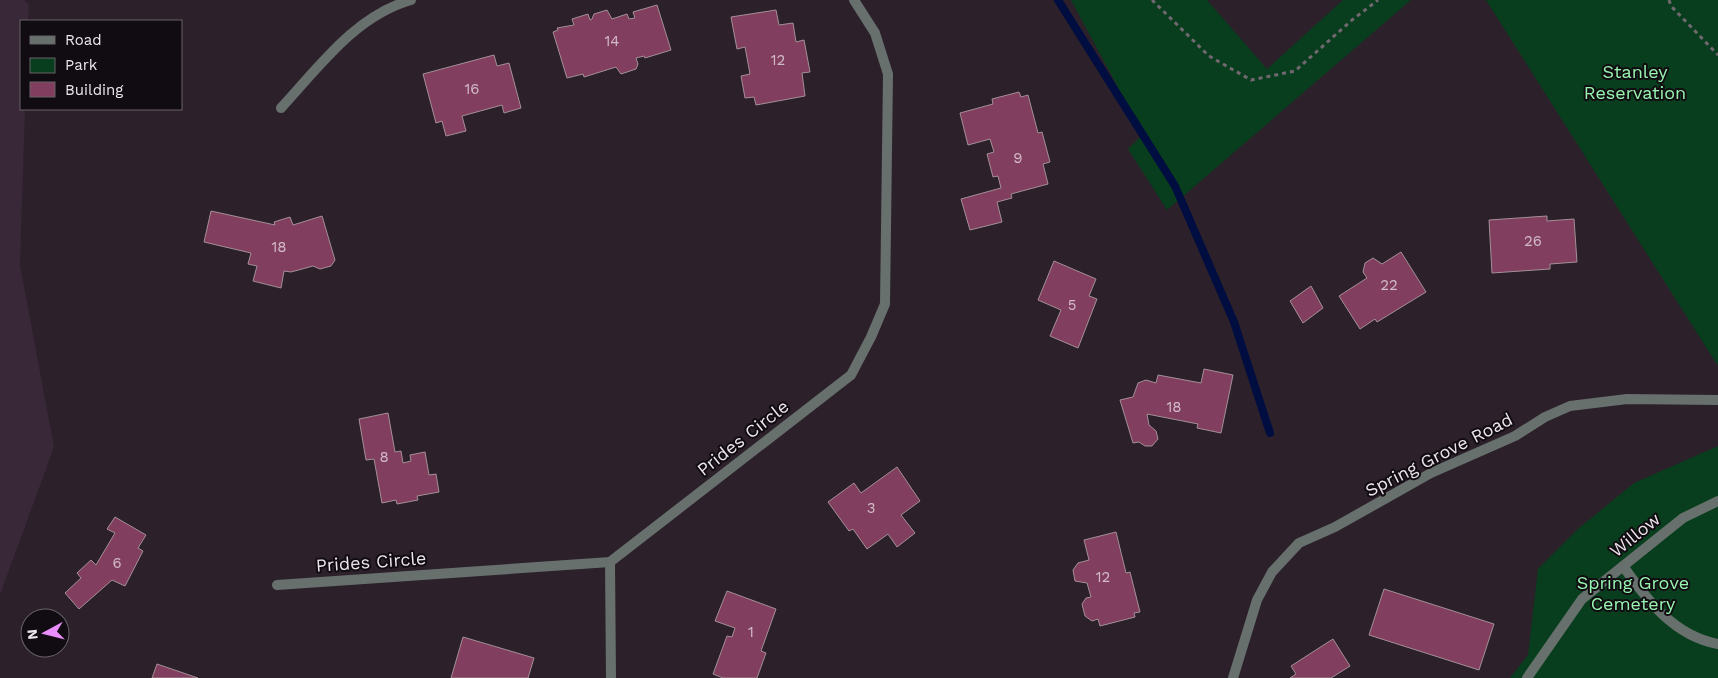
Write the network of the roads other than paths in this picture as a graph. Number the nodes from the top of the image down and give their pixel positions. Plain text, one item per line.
1 (411, 0) edge
2 (854, 0) edge
3 (281, 108) dead end
4 (1718, 400) edge
5 (1718, 501) edge
6 (610, 562) junction
7 (1623, 566) junction
8 (277, 585) dead end
9 (1718, 644) edge
10 (610, 678) edge
11 (1233, 678) edge
12 (1527, 678) edge

1 - 3 street
2 - 6 street, Prides Circle
4 - 11 street, Spring Grove Road
5 - 7 street, Willow
6 - 8 street, Prides Circle
6 - 10 street
7 - 9 street
7 - 12 street, Willow

